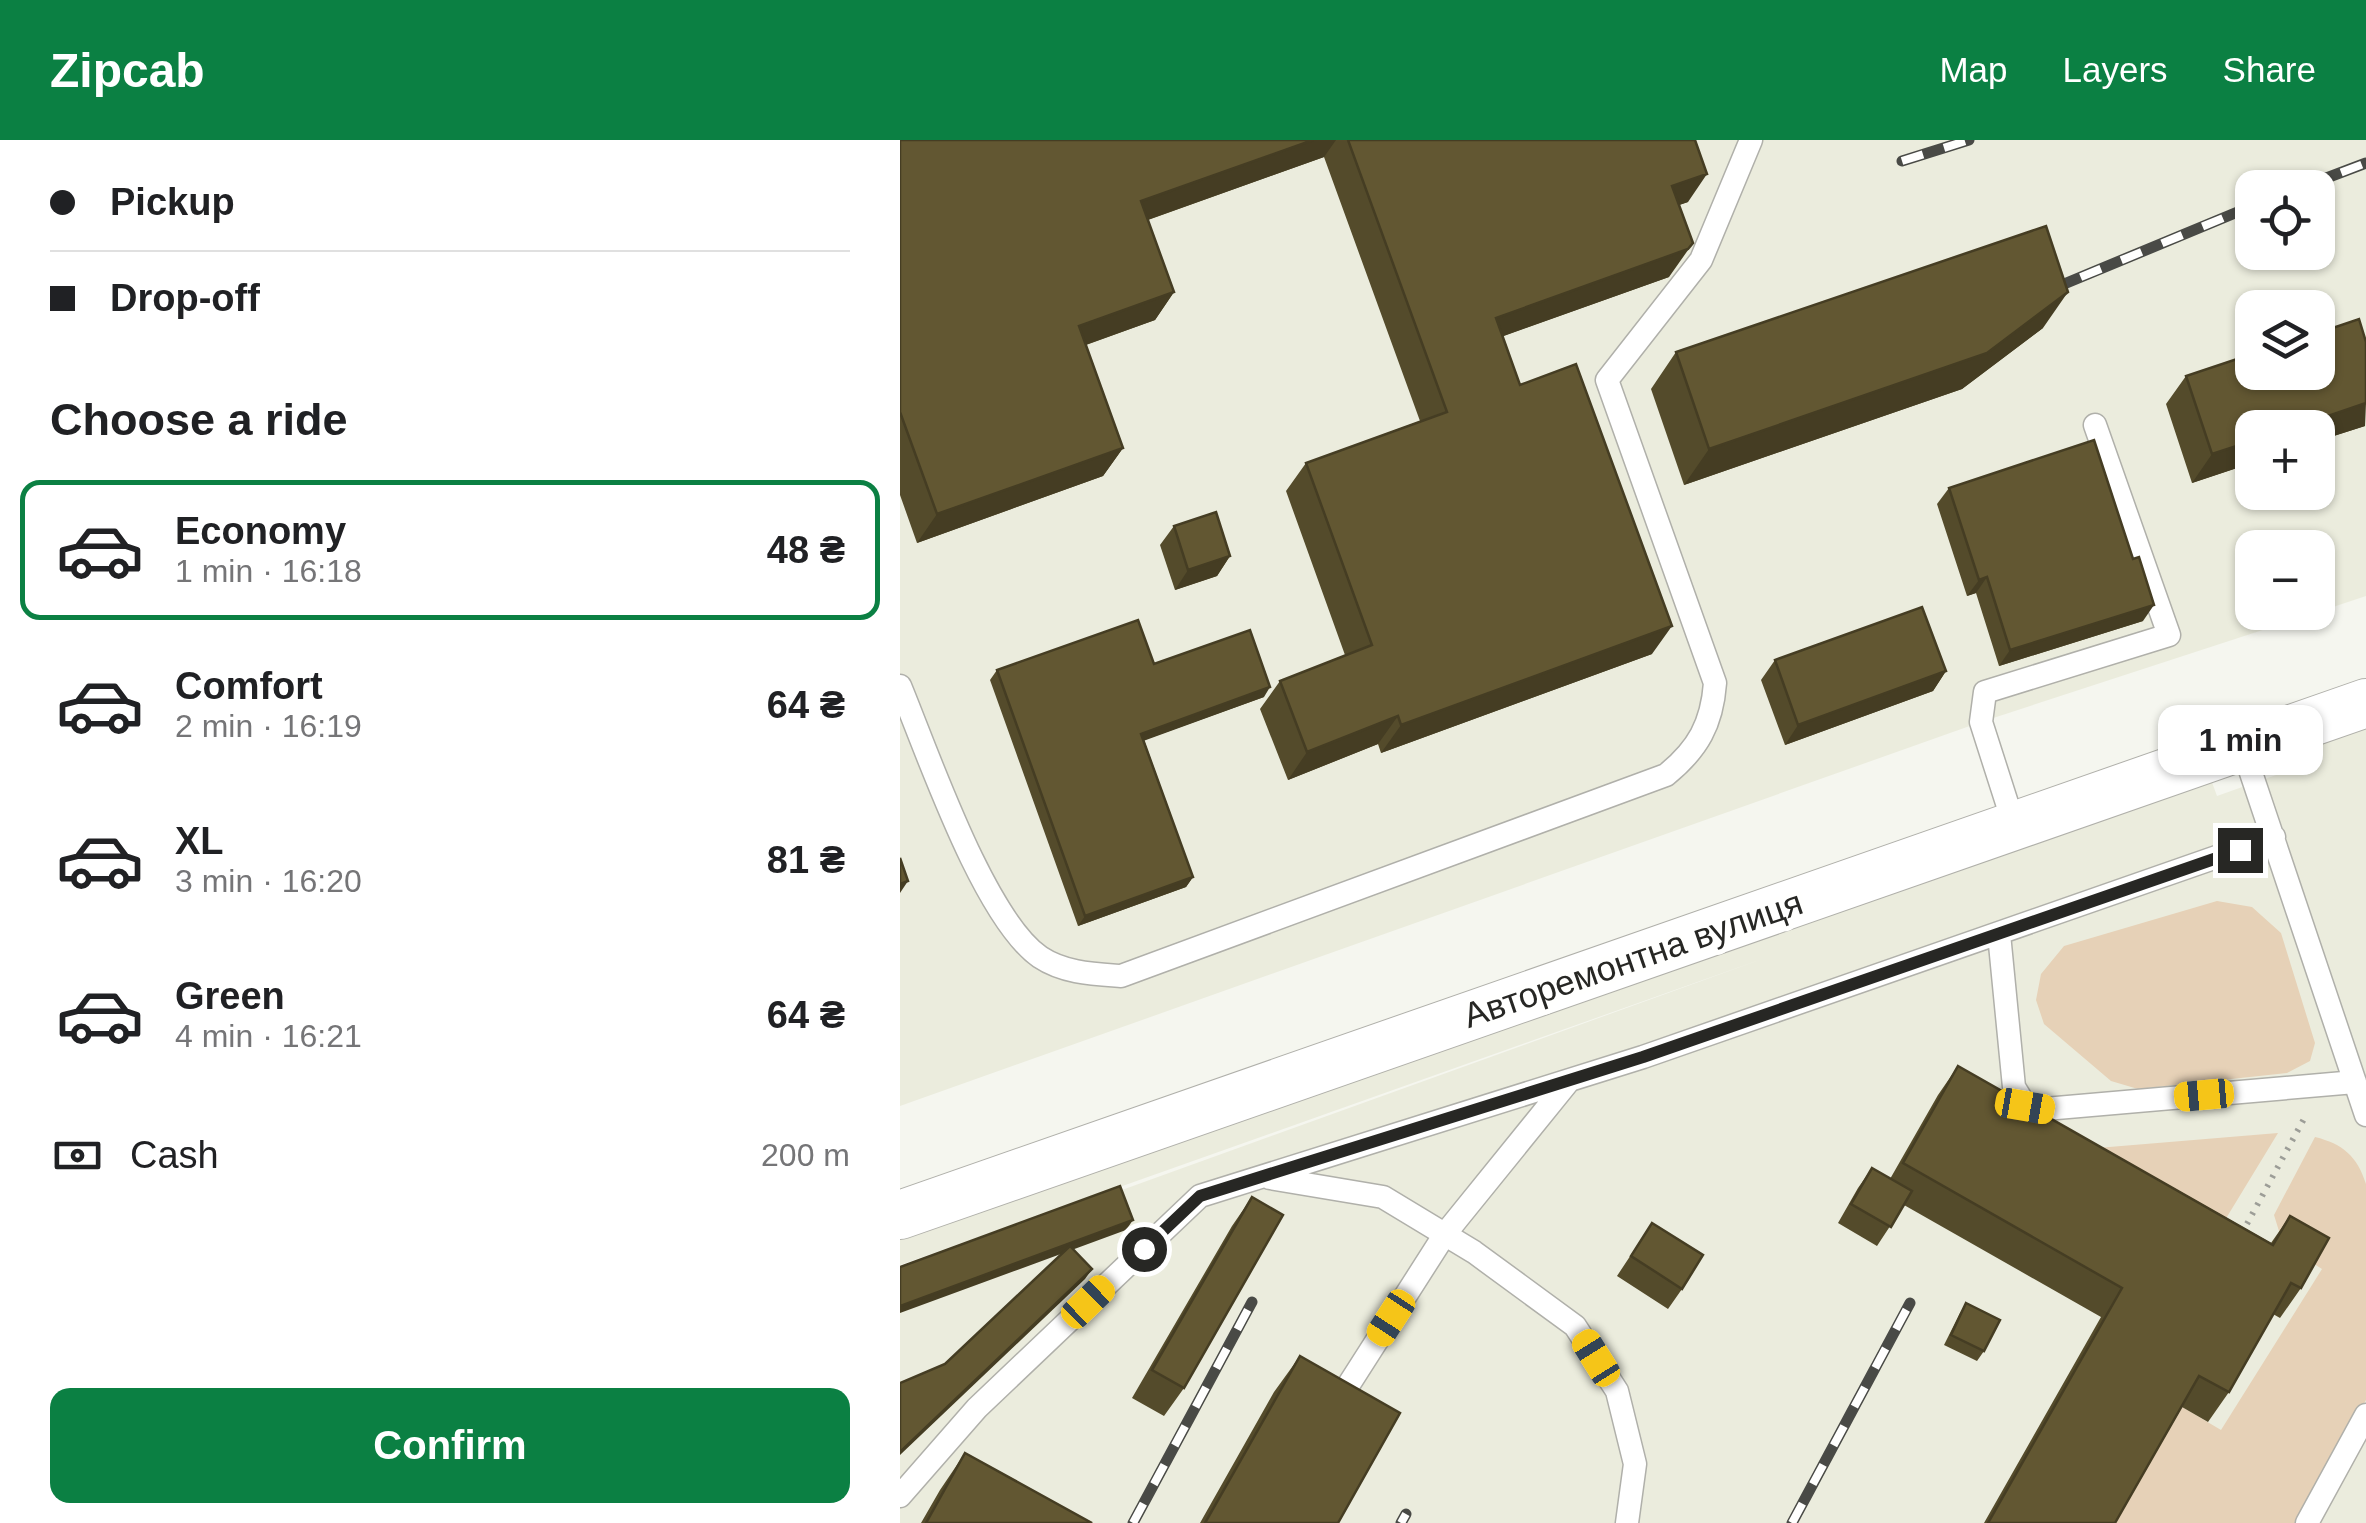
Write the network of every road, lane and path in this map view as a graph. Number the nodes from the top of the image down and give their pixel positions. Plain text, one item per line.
1 (1752, 140) edge
2 (2095, 426) dead end
3 (901, 690) edge
4 (2366, 703) edge
5 (2242, 746) junction
6 (2014, 826) junction
7 (2274, 838) junction
8 (1999, 934) junction
9 (1569, 1080) junction
10 (2355, 1082) junction
11 (2322, 1085) junction
12 (2366, 1115) edge
13 (1262, 1177) junction
14 (900, 1215) edge
15 (1444, 1234) junction
16 (2238, 1240) edge
17 (1337, 1404) edge
18 (2366, 1415) edge
19 (900, 1496) edge
20 (1627, 1523) edge
21 (2307, 1523) edge

1 - 3 lane
2 - 6 lane
4 - 5 street, Авторемонтна вулиця
5 - 6 street, Авторемонтна вулиця
5 - 7 lane
6 - 14 street, Авторемонтна вулиця
7 - 8 lane
7 - 10 lane
8 - 9 lane
8 - 11 lane
9 - 13 lane
9 - 15 lane
10 - 11 lane
10 - 12 lane
11 - 16 path
13 - 15 lane
13 - 19 lane
15 - 17 lane
15 - 20 lane
18 - 21 lane

